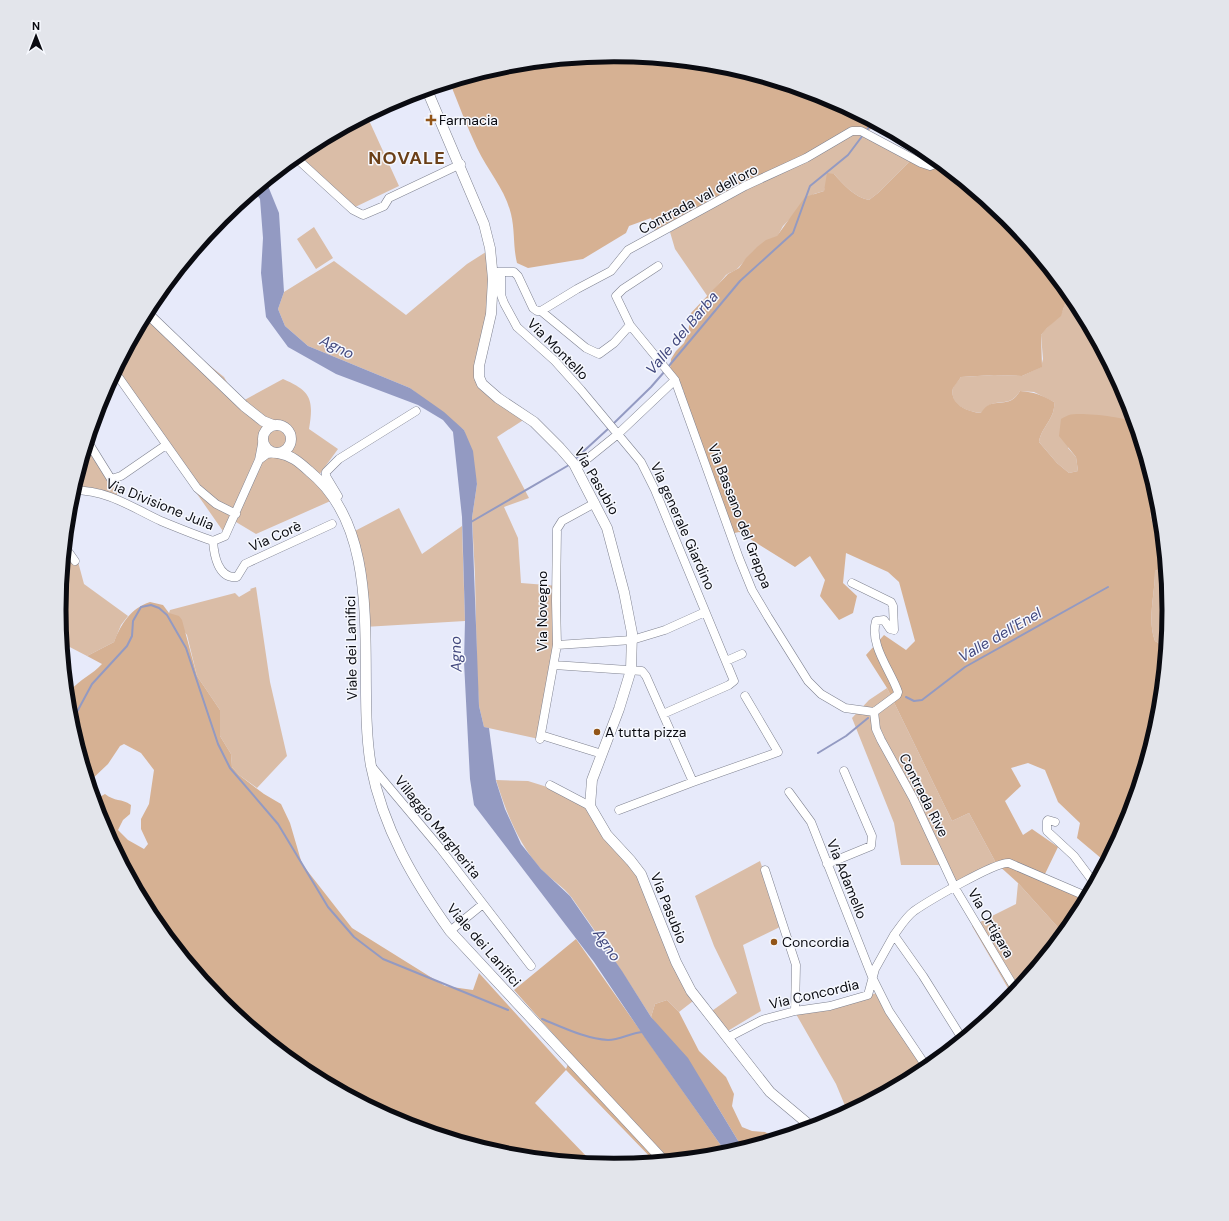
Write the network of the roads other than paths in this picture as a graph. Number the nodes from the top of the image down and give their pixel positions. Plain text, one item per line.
1 (429, 95) edge
2 (300, 161) edge
3 (461, 164) junction
4 (934, 165) edge
5 (658, 266) dead end
6 (497, 272) junction
7 (541, 311) junction
8 (151, 317) edge
9 (630, 325) junction
10 (119, 377) edge
11 (675, 380) junction
12 (244, 406) junction
13 (416, 411) dead end
14 (273, 425) junction
15 (616, 433) junction
16 (263, 437) junction
17 (291, 441) junction
18 (166, 445) junction
19 (91, 447) edge
20 (277, 453) junction
21 (258, 460) junction
22 (573, 463) junction
23 (314, 475) junction
24 (80, 491) edge
25 (334, 499) junction
26 (595, 503) junction
27 (236, 514) junction
28 (332, 524) dead end
29 (213, 541) junction
30 (69, 553) edge
31 (75, 561) dead end
32 (852, 583) dead end
33 (705, 612) junction
34 (632, 640) junction
35 (557, 645) junction
36 (742, 654) dead end
37 (726, 661) junction
38 (554, 665) junction
39 (631, 670) junction
40 (745, 696) dead end
41 (874, 712) junction
42 (663, 714) junction
43 (602, 754) junction
44 (372, 767) junction
45 (844, 771) dead end
46 (693, 782) junction
47 (550, 785) dead end
48 (789, 792) dead end
49 (590, 806) junction
50 (619, 810) dead end
51 (1049, 820) dead end
52 (827, 864) junction
53 (765, 870) dead end
54 (1092, 880) edge
55 (955, 888) junction
56 (1084, 895) edge
57 (483, 904) junction
58 (450, 931) junction
59 (894, 935) junction
60 (531, 966) dead end
61 (873, 979) junction
62 (1013, 986) edge
63 (795, 1011) junction
64 (960, 1036) edge
65 (729, 1037) junction
66 (924, 1063) edge
67 (808, 1123) edge
68 (660, 1157) edge

1 - 3 main road, Via Pasubio
2 - 3 street
3 - 6 main road, Via Pasubio
4 - 7 street, Contrada val dell'oro
5 - 9 street, Via Bassano del Grappa
6 - 7 street
6 - 15 street, Via Montello
6 - 22 main road, Via Pasubio
7 - 9 street
8 - 12 main road, Viale dei Lanifici
9 - 11 street, Via Bassano del Grappa
10 - 18 street
11 - 15 street
11 - 41 street, Via Bassano del Grappa
12 - 14 main road, Viale dei Lanifici
12 - 16 main road, Viale dei Lanifici
13 - 25 street
14 - 16 main road
14 - 17 main road, Viale dei Lanifici
15 - 22 street
15 - 33 street, Via generale Giardino
16 - 20 main road, Viale dei Lanifici
16 - 21 street, Via Divisione Julia
17 - 20 main road
17 - 23 main road, Viale dei Lanifici
18 - 19 street
18 - 27 street
20 - 21 street
20 - 23 main road, Viale dei Lanifici
21 - 27 street, Via Divisione Julia
22 - 26 main road, Via Pasubio
23 - 25 main road, Viale dei Lanifici
24 - 29 street, Via Divisione Julia
25 - 44 main road, Viale dei Lanifici
26 - 34 main road, Via Pasubio
26 - 35 street, Via Novegno
27 - 29 street, Via Divisione Julia
28 - 29 street, Via Corè
30 - 31 street
32 - 41 street
33 - 34 street
33 - 37 street, Via generale Giardino
34 - 35 street
34 - 39 main road, Via Pasubio
35 - 38 street, Via Novegno
36 - 37 street
37 - 42 street, Via generale Giardino
38 - 39 street
38 - 43 street, Via Novegno
39 - 42 street
39 - 43 main road, Via Pasubio
40 - 46 street
41 - 55 street, Contrada Rive
42 - 46 street
43 - 49 main road, Via Pasubio
44 - 57 street, Villaggio Margherita
44 - 58 main road, Viale dei Lanifici
45 - 52 street
46 - 50 street
47 - 49 street
48 - 52 street, Via Adamello
49 - 65 main road, Via Pasubio
51 - 54 street
52 - 61 street, Via Adamello
53 - 63 street
55 - 56 street, Via Concordia
55 - 59 street, Via Concordia
55 - 62 street, Via Ortigara
57 - 58 street
57 - 60 street, Villaggio Margherita
58 - 68 main road, Viale dei Lanifici
59 - 61 street, Via Concordia
59 - 64 street
61 - 63 street, Via Concordia
61 - 66 street, Via Adamello
63 - 65 street, Via Concordia
65 - 67 main road, Via Pasubio

